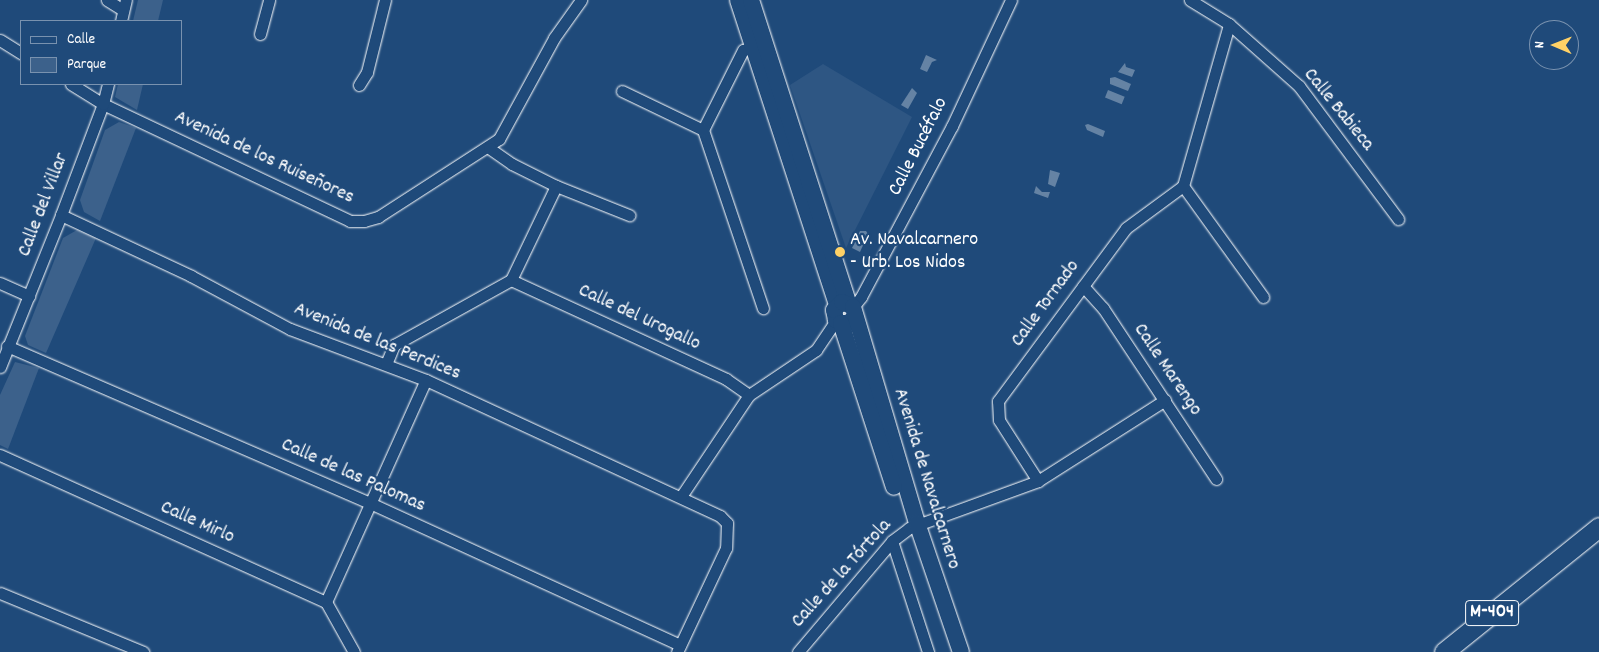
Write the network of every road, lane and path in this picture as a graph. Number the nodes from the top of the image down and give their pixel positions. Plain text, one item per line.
1 (107, 0) edge
2 (268, 0) edge
3 (384, 0) edge
4 (580, 0) edge
5 (738, 0) edge
6 (751, 0) edge
7 (1011, 0) edge
8 (1190, 0) edge
9 (123, 11) edge
10 (1230, 24) junction
11 (260, 34) dead end
12 (0, 40) edge
13 (759, 46) junction
14 (20, 52) edge
15 (73, 85) edge
16 (108, 85) edge
17 (359, 85) dead end
18 (622, 91) dead end
19 (103, 104) junction
20 (703, 130) junction
21 (489, 148) junction
22 (556, 186) junction
23 (1183, 186) junction
24 (61, 215) junction
25 (629, 215) dead end
26 (1398, 219) dead end
27 (511, 280) junction
28 (0, 283) edge
29 (1083, 286) junction
30 (29, 296) junction
31 (1263, 297) dead end
32 (763, 308) dead end
33 (845, 312) junction
34 (8, 346) junction
35 (386, 364) junction
36 (0, 367) edge
37 (426, 380) junction
38 (749, 394) junction
39 (1165, 400) junction
40 (0, 455) edge
41 (1216, 479) dead end
42 (1038, 481) junction
43 (682, 495) junction
44 (370, 503) junction
45 (913, 526) junction
46 (1599, 527) edge
47 (892, 541) junction
48 (0, 593) edge
49 (326, 602) junction
50 (679, 649) edge
51 (143, 652) edge
52 (354, 652) edge
53 (798, 652) edge
54 (928, 652) edge
55 (949, 652) edge
56 (961, 652) edge
57 (1444, 652) edge

1 - 9 street
2 - 11 street
3 - 17 street
4 - 21 street, Avenida de los Ruiseñores
5 - 13 street, Avenida de Navalcarnero
6 - 13 street, Avenida de Navalcarnero
7 - 33 street, Calle Bucéfalo
8 - 10 street, Calle Babieca
10 - 23 street
10 - 26 street, Calle Babieca
12 - 14 street
13 - 20 street
13 - 33 street, Avenida de Navalcarnero
15 - 19 street, Avenida de los Ruiseñores
16 - 19 street, Calle del Villar
18 - 20 street
19 - 21 street, Avenida de los Ruiseñores
19 - 24 street, Calle del Villar
20 - 32 street
21 - 22 street
22 - 25 street
22 - 27 street
23 - 29 street, Calle Tornado
23 - 31 street
24 - 30 street, Calle del Villar
24 - 35 street, Avenida de las Perdices
27 - 35 street
27 - 38 street, Calle del Urogallo
28 - 30 street
29 - 39 street, Calle Marengo
29 - 42 street, Calle Tornado
30 - 34 street, Calle del Villar
33 - 38 street
33 - 45 street, Avenida de Navalcarnero
34 - 36 street, Calle del Villar
34 - 44 street, Calle de las Palomas
35 - 37 street, Avenida de las Perdices
37 - 43 street, Avenida de las Perdices
37 - 44 street
38 - 43 street
39 - 41 street, Calle Marengo
39 - 42 street
40 - 49 street, Calle Mirlo
42 - 45 street, Calle de la Tórtola
43 - 50 street, Avenida de las Perdices
44 - 49 street
44 - 50 street, Calle de las Palomas
45 - 47 street, Calle de la Tórtola
45 - 55 street, Avenida de Navalcarnero
45 - 56 street, Avenida de Navalcarnero
46 - 57 main road, M-404
47 - 53 street, Calle de la Tórtola
47 - 54 street
48 - 51 street
49 - 52 street

